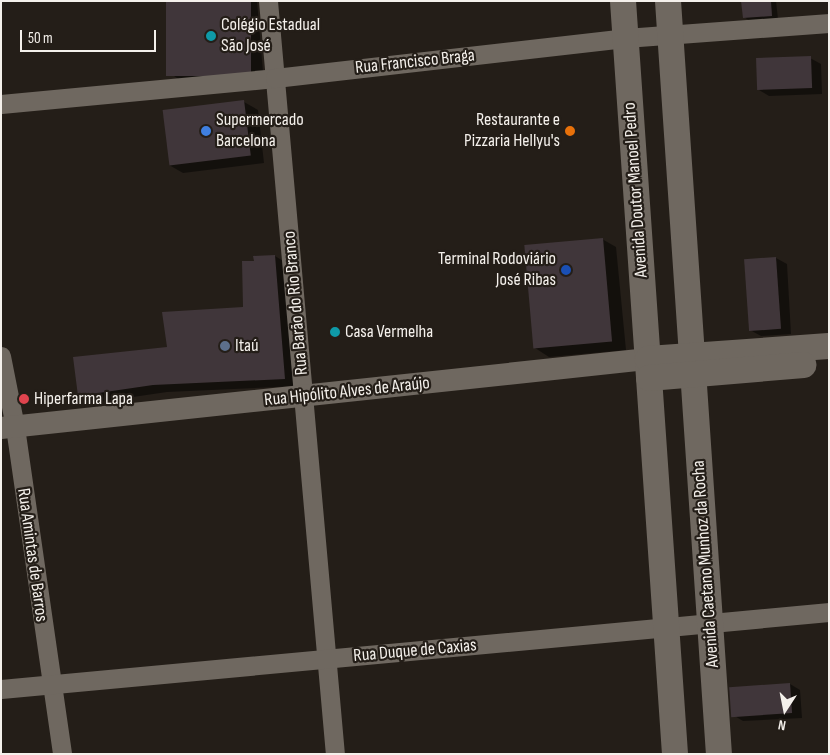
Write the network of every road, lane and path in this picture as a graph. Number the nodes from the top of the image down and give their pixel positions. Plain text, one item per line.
1 (268, 1) edge
2 (623, 1) edge
3 (668, 1) edge
4 (829, 23) edge
5 (670, 35) junction
6 (625, 38) junction
7 (275, 78) junction
8 (1, 104) edge
9 (829, 346) edge
10 (1, 356) edge
11 (829, 363) edge
12 (693, 365) junction
13 (648, 368) junction
14 (305, 396) junction
15 (8, 428) edge
16 (829, 612) edge
17 (710, 623) junction
18 (667, 629) junction
19 (329, 659) junction
20 (51, 685) junction
21 (1, 689) edge
22 (62, 754) edge
23 (335, 754) edge
24 (675, 754) edge
25 (719, 754) edge

1 - 7 street, Rua Barão do Rio Branco
2 - 6 main road, Avenida Doutor Manoel Pedro
3 - 5 main road
4 - 5 street, Rua Francisco Braga
5 - 6 street, Rua Francisco Braga
5 - 12 main road
6 - 7 street, Rua Francisco Braga
6 - 13 main road, Avenida Doutor Manoel Pedro
7 - 8 street, Rua Francisco Braga
7 - 14 street, Rua Barão do Rio Branco
9 - 12 main road
10 - 15 street, Rua Amintas de Barros
11 - 12 main road
12 - 13 main road
12 - 17 main road, Avenida Caetano Munhoz da Rocha
13 - 14 street, Rua Hipólito Alves de Araújo
13 - 18 main road
14 - 15 street, Rua Hipólito Alves de Araújo
14 - 19 street, Rua Barão do Rio Branco
15 - 20 street, Rua Amintas de Barros
16 - 17 street, Rua Duque de Caxias
17 - 18 street, Rua Duque de Caxias
17 - 25 main road, Avenida Caetano Munhoz da Rocha
18 - 19 street, Rua Duque de Caxias
18 - 24 main road
19 - 20 street, Rua Duque de Caxias
19 - 23 street, Rua Barão do Rio Branco
20 - 21 street, Rua Duque de Caxias
20 - 22 street, Rua Amintas de Barros

